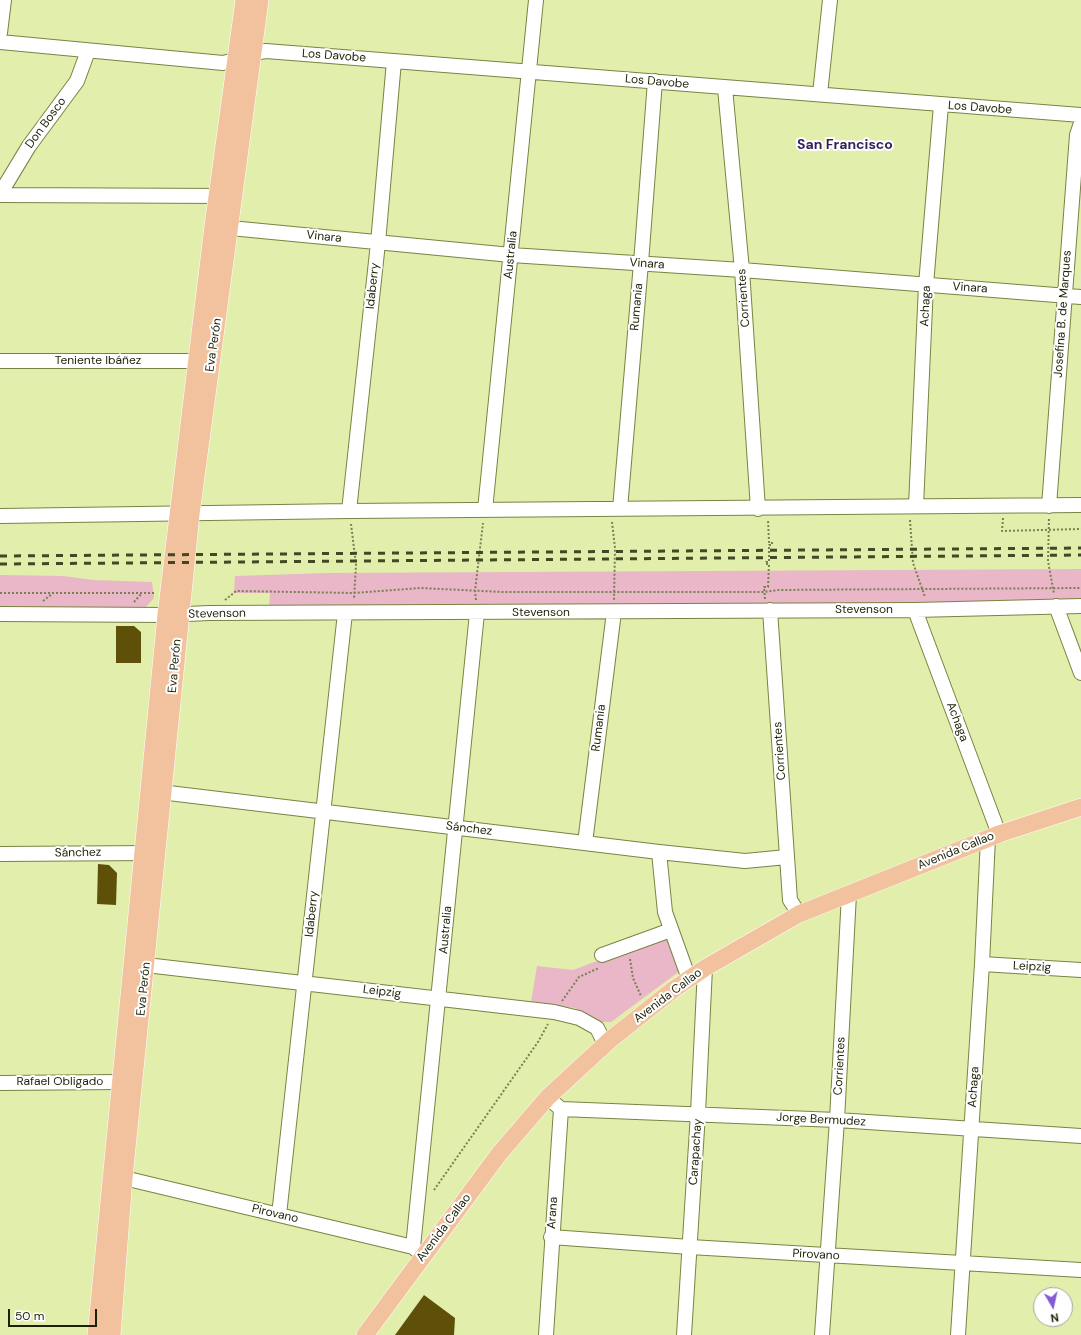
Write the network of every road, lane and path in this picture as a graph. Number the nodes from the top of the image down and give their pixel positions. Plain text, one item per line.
1 (4, 0) edge
2 (244, 0) edge
3 (260, 0) edge
4 (536, 0) edge
5 (830, 0) edge
6 (0, 33) edge
7 (0, 42) edge
8 (88, 51) junction
9 (253, 53) junction
10 (235, 60) junction
11 (394, 61) junction
12 (530, 71) junction
13 (655, 81) junction
14 (725, 88) junction
15 (820, 94) junction
16 (941, 105) junction
17 (1081, 115) edge
18 (1081, 123) edge
19 (0, 195) edge
20 (226, 196) junction
21 (222, 227) junction
22 (378, 243) junction
23 (511, 255) junction
24 (641, 263) junction
25 (742, 270) junction
26 (926, 285) junction
27 (1064, 295) junction
28 (1081, 297) edge
29 (0, 361) edge
30 (197, 361) junction
31 (1081, 505) edge
32 (913, 506) junction
33 (1003, 506) junction
34 (1049, 506) junction
35 (615, 509) junction
36 (763, 509) junction
37 (485, 510) junction
38 (349, 511) junction
39 (184, 514) junction
40 (0, 516) edge
41 (1081, 529) edge
42 (1049, 530) junction
43 (159, 588) dead end
44 (1053, 588) junction
45 (1081, 588) edge
46 (614, 590) junction
47 (923, 590) junction
48 (475, 591) junction
49 (764, 592) junction
50 (0, 593) edge
51 (354, 593) junction
52 (224, 601) dead end
53 (1056, 606) junction
54 (1081, 606) edge
55 (770, 610) junction
56 (915, 610) junction
57 (930, 610) junction
58 (614, 612) junction
59 (350, 613) junction
60 (477, 613) junction
61 (0, 614) edge
62 (173, 615) junction
63 (1081, 672) edge
64 (157, 792) junction
65 (1081, 806) edge
66 (323, 811) junction
67 (456, 827) junction
68 (994, 836) junction
69 (585, 844) junction
70 (659, 852) junction
71 (150, 853) junction
72 (0, 854) edge
73 (787, 857) junction
74 (849, 894) junction
75 (799, 914) junction
76 (671, 930) junction
77 (629, 953) dead end
78 (601, 961) joint
79 (982, 964) junction
80 (146, 965) junction
81 (704, 968) junction
82 (1081, 970) edge
83 (689, 979) junction
84 (304, 983) junction
85 (439, 999) junction
86 (647, 1011) junction
87 (554, 1012) junction
88 (605, 1044) junction
89 (119, 1082) junction
90 (0, 1083) edge
91 (548, 1097) junction
92 (560, 1109) junction
93 (698, 1113) junction
94 (837, 1120) junction
95 (971, 1130) junction
96 (1081, 1136) edge
97 (124, 1178) junction
98 (434, 1190) dead end
99 (279, 1215) junction
100 (551, 1237) junction
101 (690, 1247) junction
102 (418, 1251) junction
103 (827, 1255) junction
104 (963, 1262) junction
105 (1081, 1270) edge
106 (96, 1335) edge
107 (112, 1335) edge
108 (364, 1335) edge
109 (546, 1335) edge
110 (684, 1335) edge
111 (822, 1335) edge
112 (958, 1335) edge

1 - 6 street
2 - 10 main road, Eva Perón
3 - 9 main road, Eva Perón
4 - 12 street, Australia
5 - 15 street
7 - 8 street, Los Davobe
8 - 10 street, Los Davobe
8 - 19 street, Don Bosco
9 - 10 street, Los Davobe
9 - 11 street, Los Davobe
9 - 20 main road, Eva Perón
10 - 20 main road, Eva Perón
11 - 12 street, Los Davobe
11 - 22 street, Idaberry
12 - 13 street, Los Davobe
12 - 23 street, Australia
13 - 14 street, Los Davobe
13 - 24 street, Rumania
14 - 15 street, Los Davobe
14 - 25 street, Corrientes
15 - 16 street, Los Davobe
16 - 17 street, Los Davobe
16 - 26 street, Achaga
18 - 27 street, Josefina B. de Marques
19 - 20 street
20 - 21 main road, Eva Perón
21 - 22 street, Vinara
21 - 30 main road, Eva Perón
21 - 39 main road, Eva Perón
22 - 23 street, Vinara
22 - 38 street, Idaberry
23 - 24 street, Vinara
23 - 37 street, Australia
24 - 25 street, Vinara
24 - 35 street, Rumania
25 - 26 street, Vinara
25 - 36 street, Corrientes
26 - 27 street, Vinara
26 - 32 street, Achaga
27 - 28 street, Vinara
27 - 34 street, Josefina B. de Marques
29 - 30 street, Teniente Ibáñez
30 - 39 main road, Eva Perón
31 - 34 street
32 - 33 street
32 - 36 street
32 - 47 path
33 - 34 street
33 - 42 path
34 - 42 path
35 - 36 street
35 - 37 street
35 - 46 path
36 - 49 path
37 - 38 street
37 - 48 path
38 - 39 street
38 - 51 path
39 - 40 street
39 - 62 main road, Eva Perón
41 - 42 path
42 - 44 path
43 - 50 path
44 - 45 path
44 - 47 path
44 - 53 path
46 - 48 path
46 - 49 path
46 - 58 path
47 - 49 path
47 - 57 path
48 - 51 path
48 - 60 path
49 - 55 path
51 - 52 path
51 - 59 path
53 - 54 street, Stevenson
53 - 57 street, Stevenson
53 - 63 street
55 - 56 street, Stevenson
55 - 58 street, Stevenson
55 - 73 street, Corrientes
56 - 57 street, Stevenson
56 - 68 street, Achaga
58 - 60 street, Stevenson
58 - 69 street, Rumania
59 - 60 street, Stevenson
59 - 62 street, Stevenson
59 - 66 street, Idaberry
60 - 67 street, Australia
61 - 62 street, Stevenson
62 - 64 main road, Eva Perón
64 - 66 street, Sánchez
64 - 71 main road, Eva Perón
65 - 68 main road, Avenida Callao
66 - 67 street, Sánchez
66 - 84 street, Idaberry
67 - 69 street, Sánchez
67 - 85 street, Australia
68 - 74 main road, Avenida Callao
68 - 79 street, Achaga
69 - 70 street, Sánchez
70 - 73 street, Sánchez
70 - 76 street
71 - 72 street, Sánchez
71 - 80 main road, Eva Perón
71 - 89 main road, Eva Perón
73 - 75 street, Corrientes
74 - 75 main road, Avenida Callao
74 - 94 street, Corrientes
75 - 81 main road, Avenida Callao
76 - 78 street
76 - 83 street
77 - 86 path
78 - 87 path
79 - 82 street, Leipzig
79 - 95 street, Achaga
80 - 84 street, Leipzig
80 - 97 main road, Eva Perón
81 - 83 main road, Avenida Callao
81 - 93 street, Carapachay
83 - 86 main road, Avenida Callao
84 - 85 street, Leipzig
84 - 99 street, Idaberry
85 - 87 street, Leipzig
85 - 102 street, Australia
86 - 88 main road, Avenida Callao
87 - 88 street, Leipzig
87 - 98 path
88 - 91 main road, Avenida Callao
89 - 90 street, Rafael Obligado
89 - 106 main road, Eva Perón
91 - 92 street
91 - 102 main road, Avenida Callao
92 - 93 street, Jorge Bermudez
92 - 100 street, Arana
93 - 94 street, Jorge Bermudez
93 - 101 street, Carapachay
94 - 95 street, Jorge Bermudez
94 - 103 street, Corrientes
95 - 96 street, Jorge Bermudez
95 - 104 street, Achaga
97 - 99 street, Pirovano
97 - 107 main road, Eva Perón
99 - 102 street, Pirovano
100 - 101 street, Pirovano
100 - 109 street, Arana
101 - 103 street, Pirovano
101 - 110 street, Carapachay
102 - 108 main road, Avenida Callao
103 - 104 street, Pirovano
103 - 111 street, Corrientes
104 - 105 street, Pirovano
104 - 112 street, Achaga

